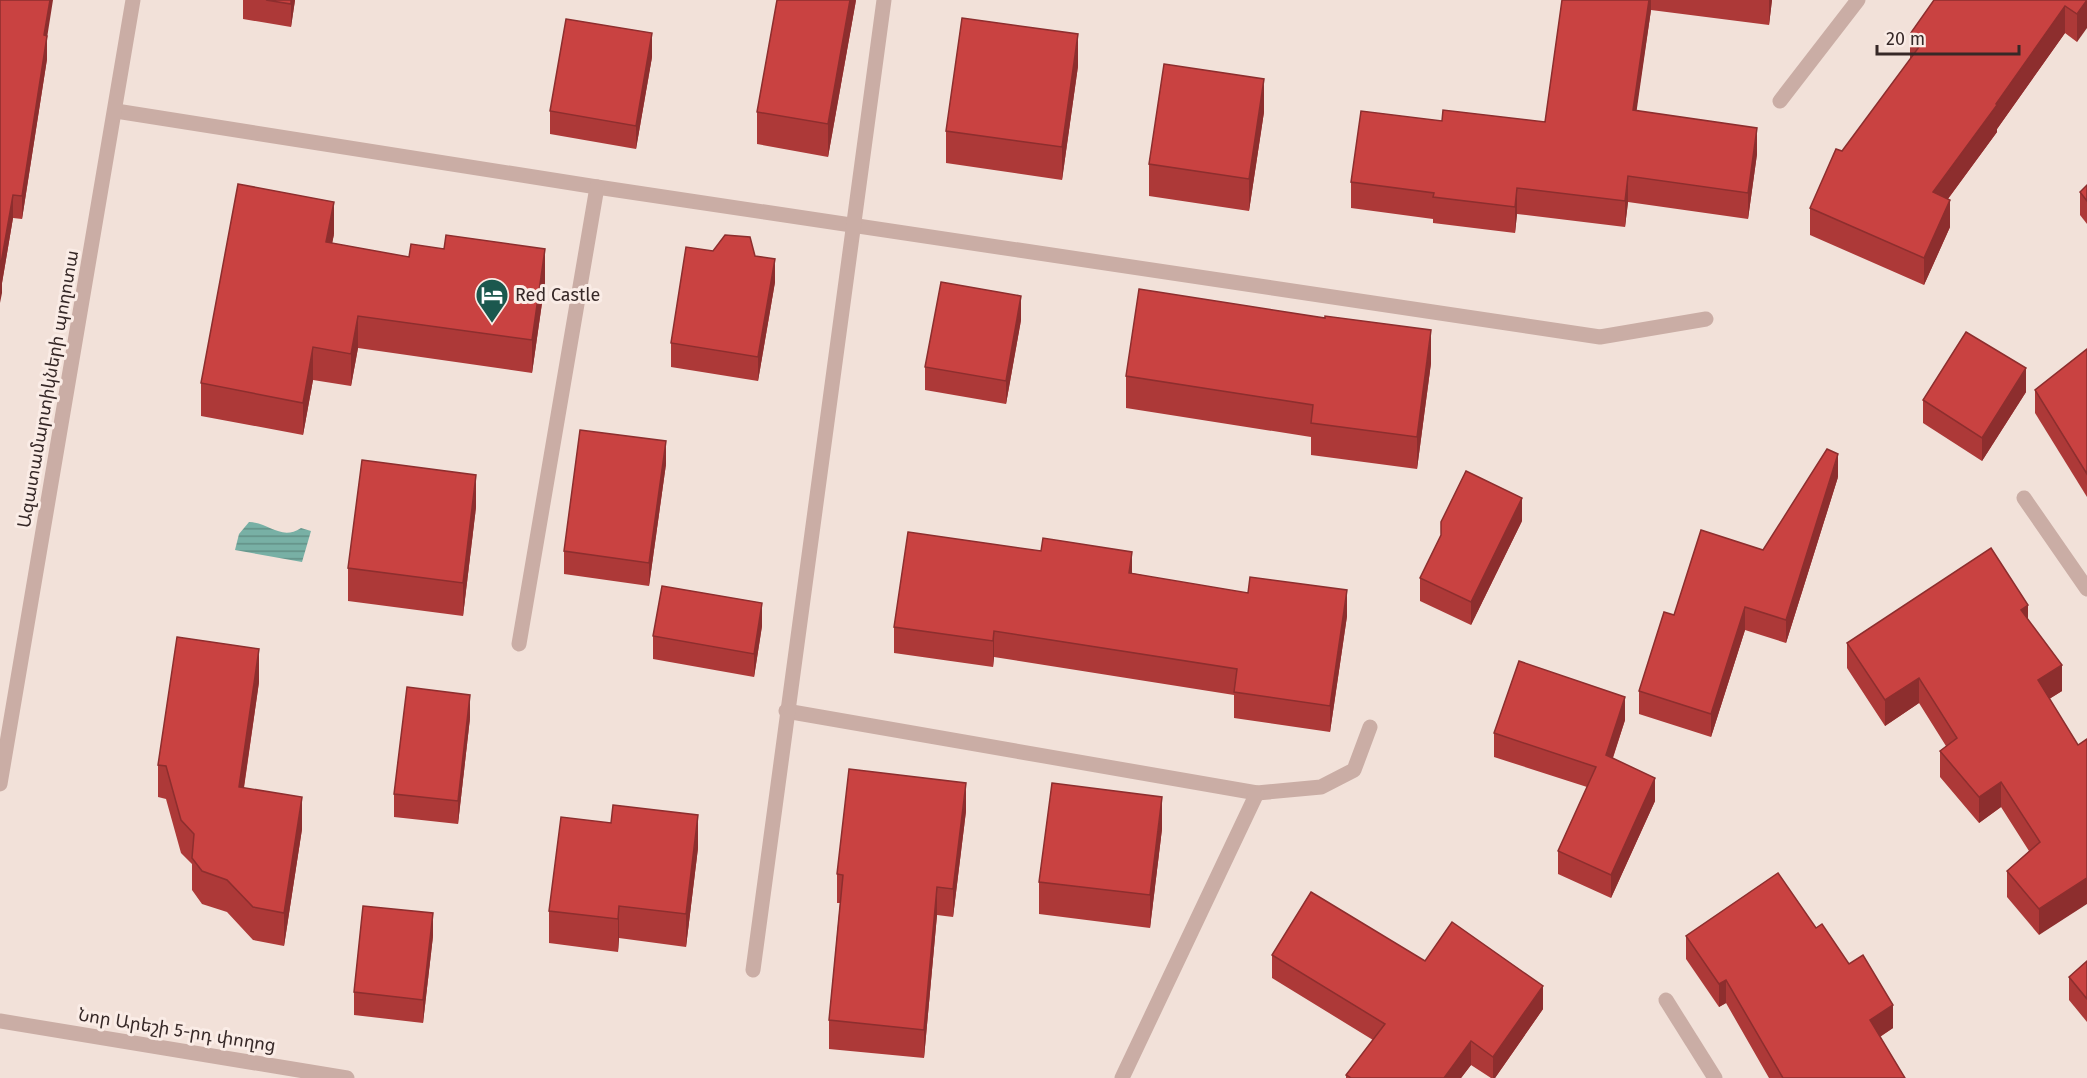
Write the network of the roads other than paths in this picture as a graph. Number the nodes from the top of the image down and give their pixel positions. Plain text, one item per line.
1 (133, 0) edge
2 (884, 0) edge
3 (1858, 0) edge
4 (1780, 101) dead end
5 (116, 111) junction
6 (597, 187) junction
7 (854, 226) junction
8 (1706, 319) dead end
9 (2024, 498) dead end
10 (2087, 590) edge
11 (519, 644) dead end
12 (786, 711) junction
13 (1370, 727) dead end
14 (0, 784) edge
15 (1257, 793) junction
16 (753, 970) dead end
17 (1666, 1000) dead end
18 (0, 1021) edge
19 (347, 1078) edge
20 (1122, 1078) edge
21 (1715, 1078) edge

1 - 5 street, Ազատամարտիկների պողոտա
2 - 7 street
3 - 4 street
5 - 6 street
5 - 14 street, Ազատամարտիկների պողոտա
6 - 7 street
6 - 11 street
7 - 8 street
7 - 12 street
9 - 10 street
12 - 15 street
12 - 16 street
13 - 15 street
15 - 20 street
17 - 21 street
18 - 19 street, Նոր Արեշի 5-րդ փողոց

